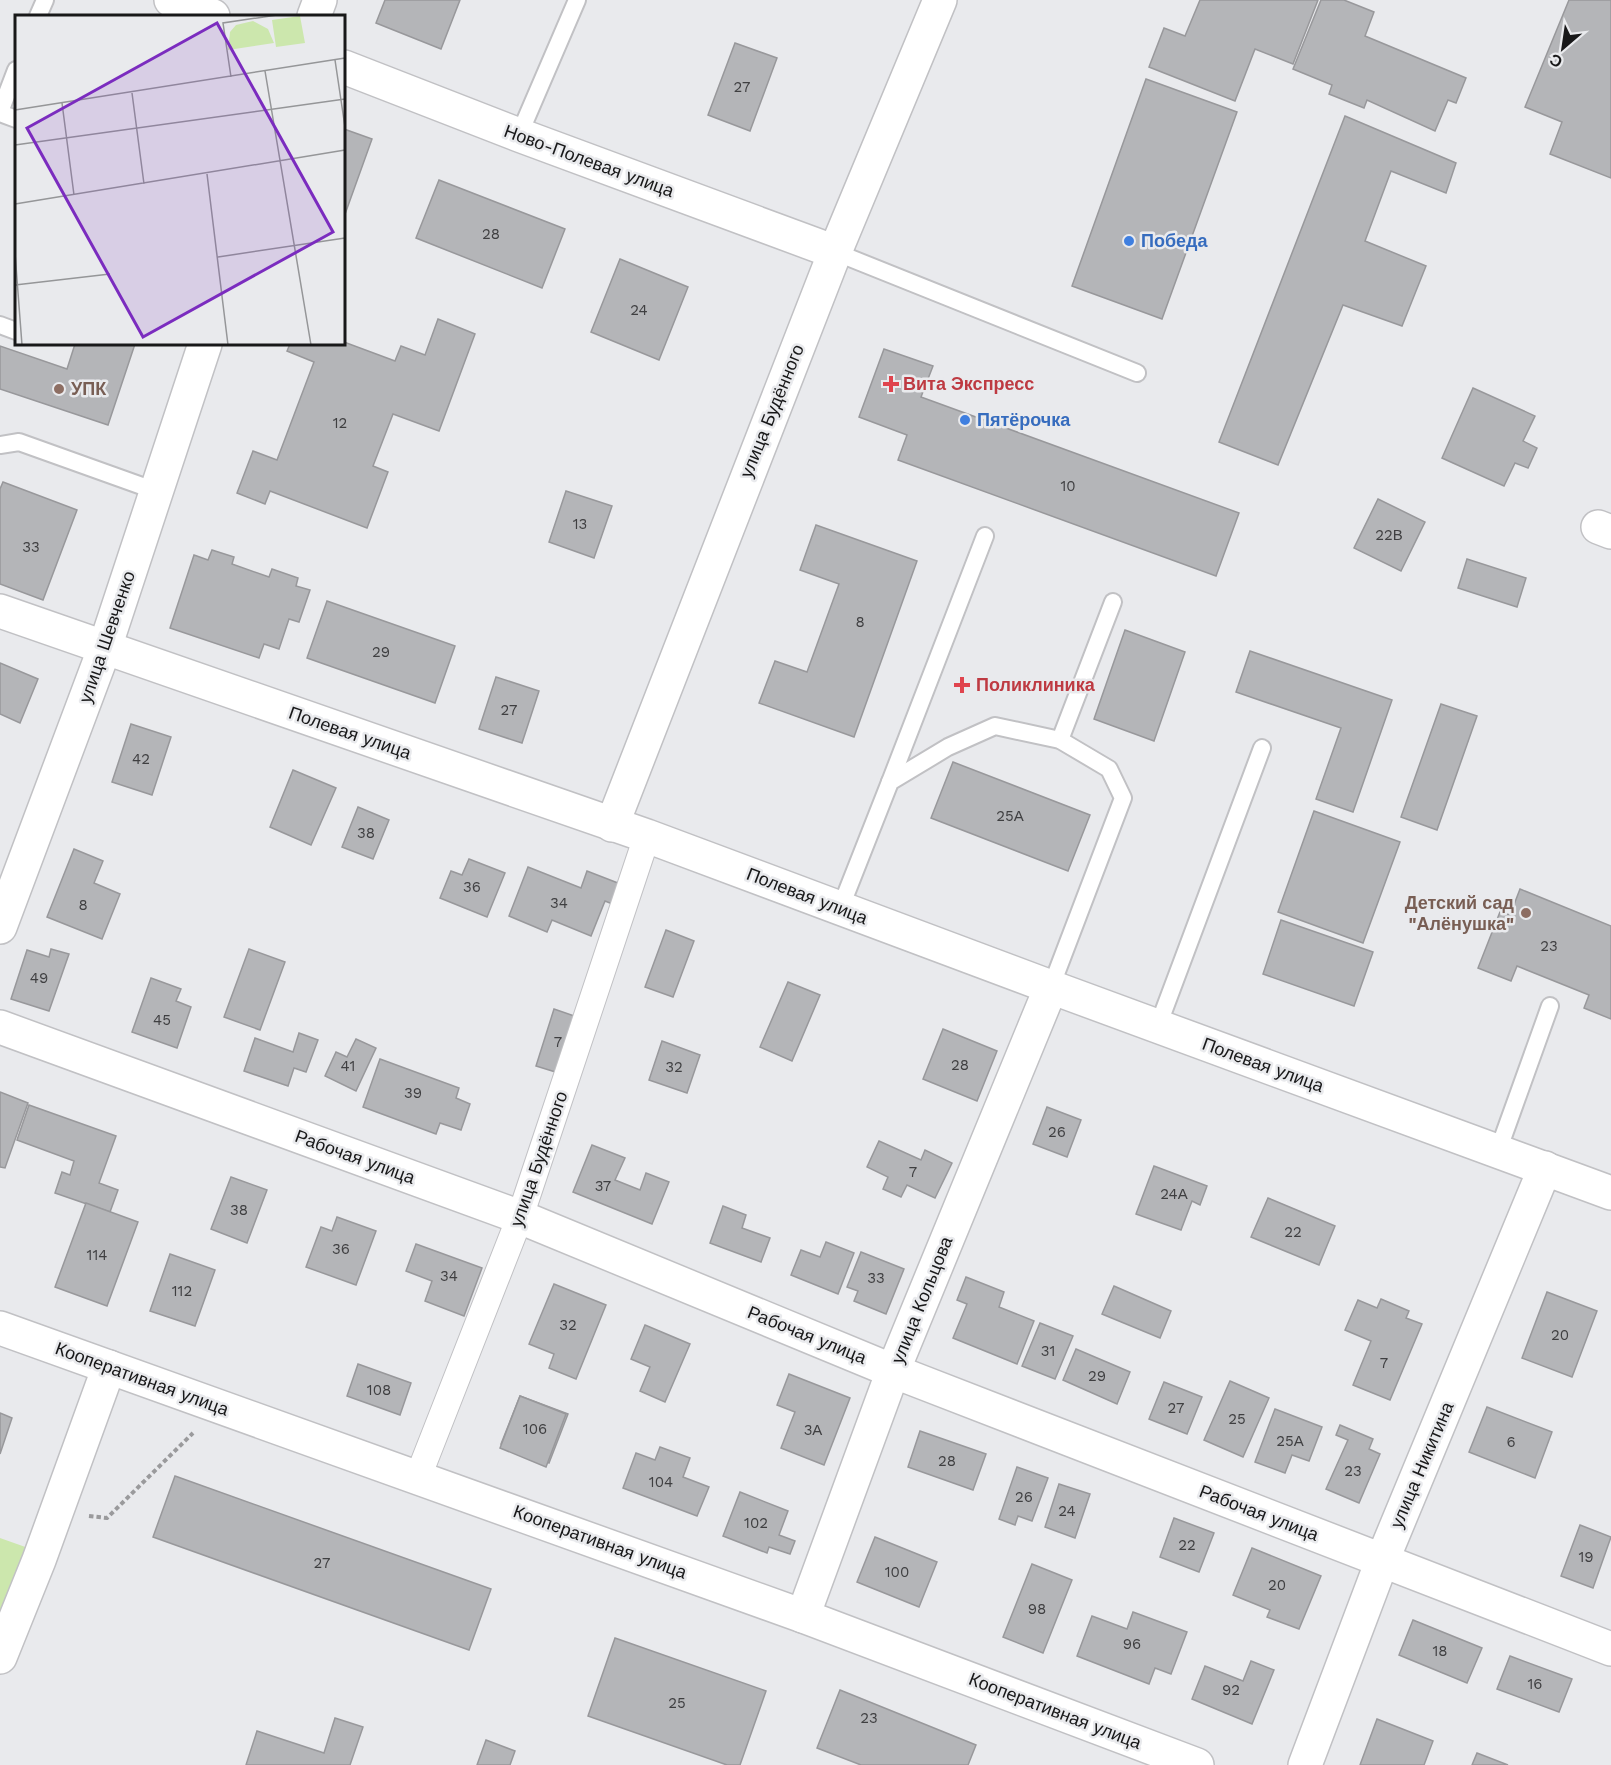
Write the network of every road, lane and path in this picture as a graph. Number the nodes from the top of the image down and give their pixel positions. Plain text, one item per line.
1 (45, 0) edge
2 (171, 0) edge
3 (320, 0) edge
4 (577, 0) edge
5 (940, 0) edge
6 (38, 15) edge
7 (210, 15) edge
8 (314, 15) edge
9 (345, 67) edge
10 (15, 71) edge
11 (5, 86) edge
12 (0, 112) edge
13 (15, 119) edge
14 (519, 135) junction
15 (835, 252) junction
16 (0, 325) edge
17 (15, 331) edge
18 (205, 345) edge
19 (1137, 373) dead end
20 (0, 445) edge
21 (156, 491) junction
22 (985, 536) dead end
23 (1113, 602) dead end
24 (0, 611) edge
25 (105, 647) junction
26 (1060, 740) junction
27 (1262, 748) dead end
28 (891, 782) junction
29 (612, 825) junction
30 (647, 836) junction
31 (840, 909) junction
32 (0, 927) edge
33 (1051, 987) junction
34 (1550, 1006) dead end
35 (1158, 1026) junction
36 (0, 1027) edge
37 (1498, 1151) junction
38 (1545, 1168) junction
39 (1611, 1192) edge
40 (520, 1217) junction
41 (0, 1328) edge
42 (110, 1367) junction
43 (893, 1371) junction
44 (194, 1432) dead end
45 (418, 1477) junction
46 (57, 1512) junction
47 (1382, 1561) junction
48 (803, 1616) junction
49 (1611, 1649) edge
50 (0, 1657) edge
51 (1197, 1765) edge
52 (1305, 1765) edge

1 - 6 lane
2 - 7 street
3 - 8 street
4 - 14 lane
5 - 15 street, улица Будённого
9 - 14 street, Ново-Полевая улица
10 - 11 lane
11 - 12 lane
12 - 13 lane
14 - 15 street, Ново-Полевая улица
15 - 19 lane
15 - 29 street, улица Будённого
16 - 17 lane
18 - 21 street, улица Шевченко
20 - 21 lane
21 - 25 street, улица Шевченко
22 - 28 lane
23 - 26 lane
24 - 25 street, Полевая улица
25 - 29 street, Полевая улица
25 - 32 street, улица Шевченко
26 - 28 lane
26 - 33 lane
27 - 35 lane
28 - 31 lane
29 - 30 street, Полевая улица
30 - 31 street, Полевая улица
30 - 40 street, улица Будённого
31 - 33 street, Полевая улица
33 - 35 street, Полевая улица
33 - 43 street, улица Кольцова
34 - 37 lane
35 - 37 street, Полевая улица
36 - 40 street, Рабочая улица
37 - 38 street, Полевая улица
38 - 39 street, Полевая улица
38 - 47 street, улица Никитина
40 - 43 street, Рабочая улица
40 - 45 street, улица Будённого
41 - 42 street, Кооперативная улица
42 - 45 street, Кооперативная улица
42 - 46 street
43 - 47 street, Рабочая улица
43 - 48 street, улица Кольцова
44 - 46 path
45 - 48 street, Кооперативная улица
46 - 50 street
47 - 49 street, Рабочая улица
47 - 52 street, улица Никитина
48 - 51 street, Кооперативная улица

